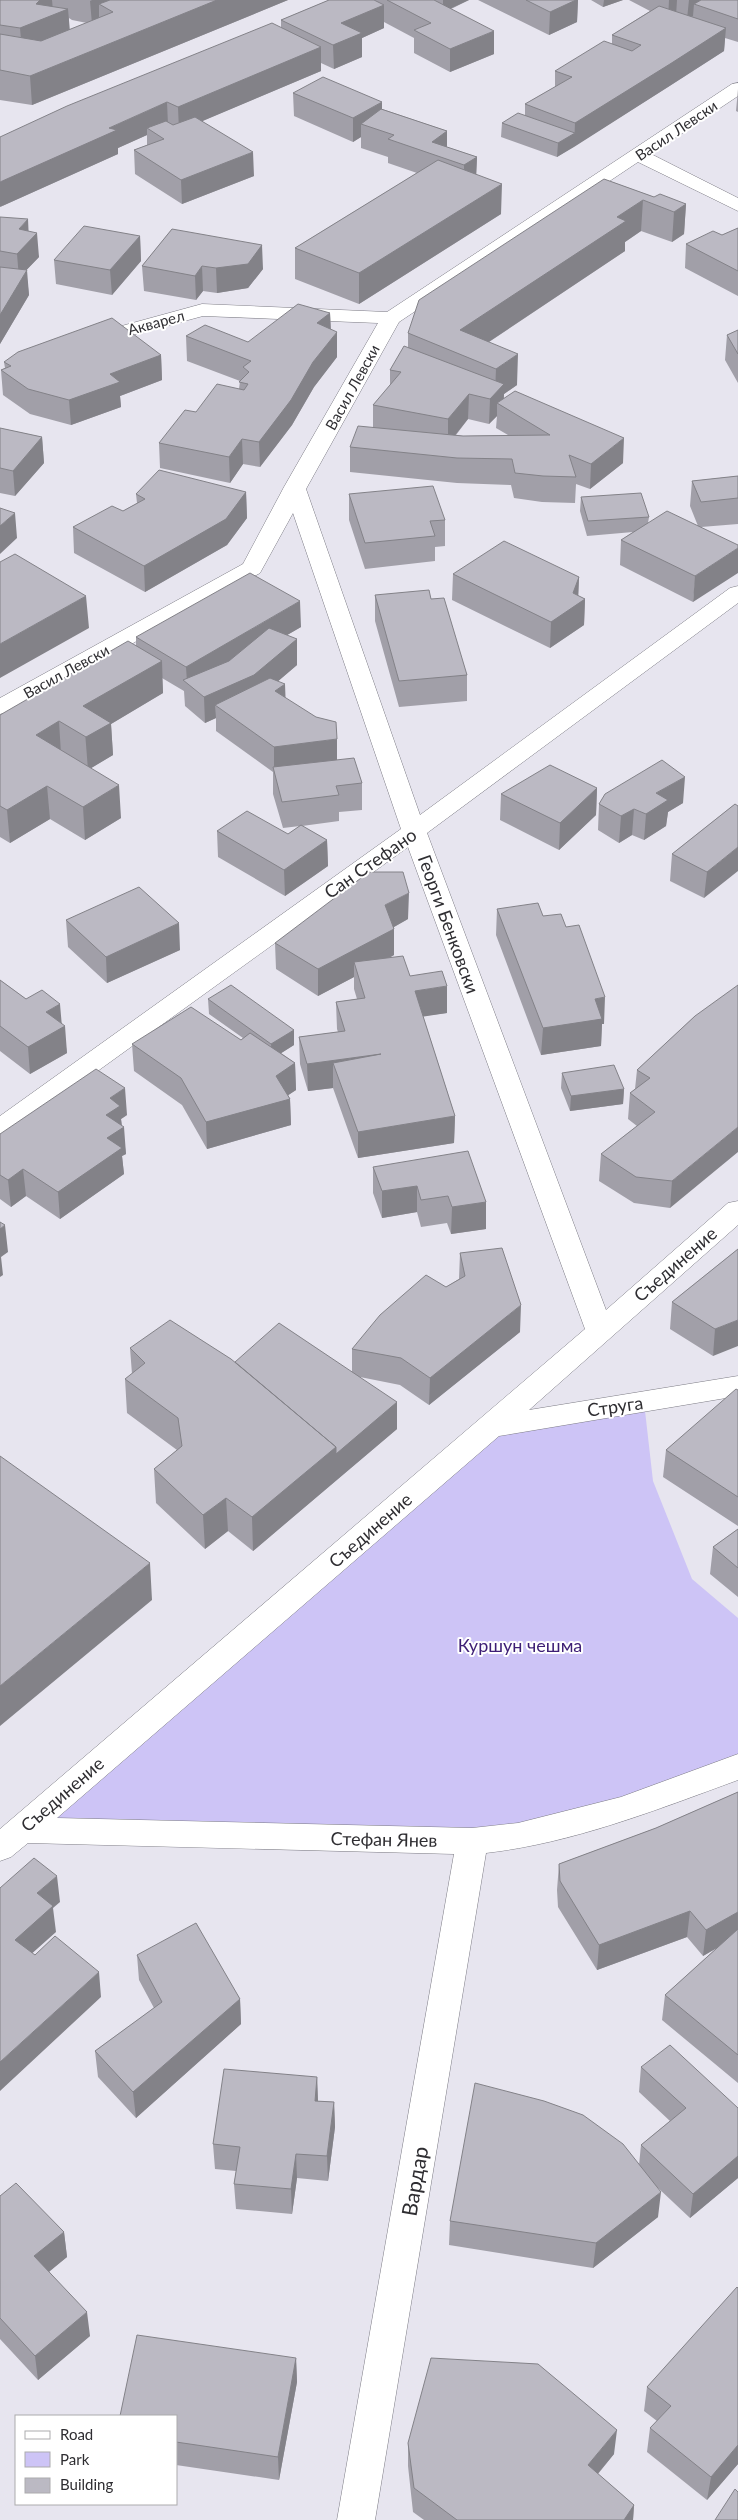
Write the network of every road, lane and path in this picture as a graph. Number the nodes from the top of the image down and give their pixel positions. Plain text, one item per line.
1 (738, 88) edge
2 (638, 155) junction
3 (738, 205) edge
4 (391, 318) junction
5 (69, 346) edge
6 (295, 488) junction
7 (738, 593) edge
8 (0, 707) edge
9 (414, 832) junction
10 (0, 1129) edge
11 (738, 1210) edge
12 (599, 1330) junction
13 (738, 1386) edge
14 (491, 1427) junction
15 (738, 1767) edge
16 (10, 1839) edge
17 (472, 1841) junction
18 (356, 2520) edge

1 - 2 street, Васил Левски
2 - 3 street
2 - 4 street, Васил Левски
4 - 5 street, Акварел
4 - 6 street, Васил Левски
6 - 8 street, Васил Левски
6 - 9 street, Георги Бенковски
7 - 9 street, Сан Стефано
9 - 10 street, Сан Стефано
9 - 12 street, Георги Бенковски
11 - 12 street, Съединение
12 - 14 street, Съединение
13 - 14 street, Струга
14 - 16 street, Съединение
15 - 17 street, Стефан Янев
16 - 17 street, Стефан Янев
17 - 18 street, Вардар

